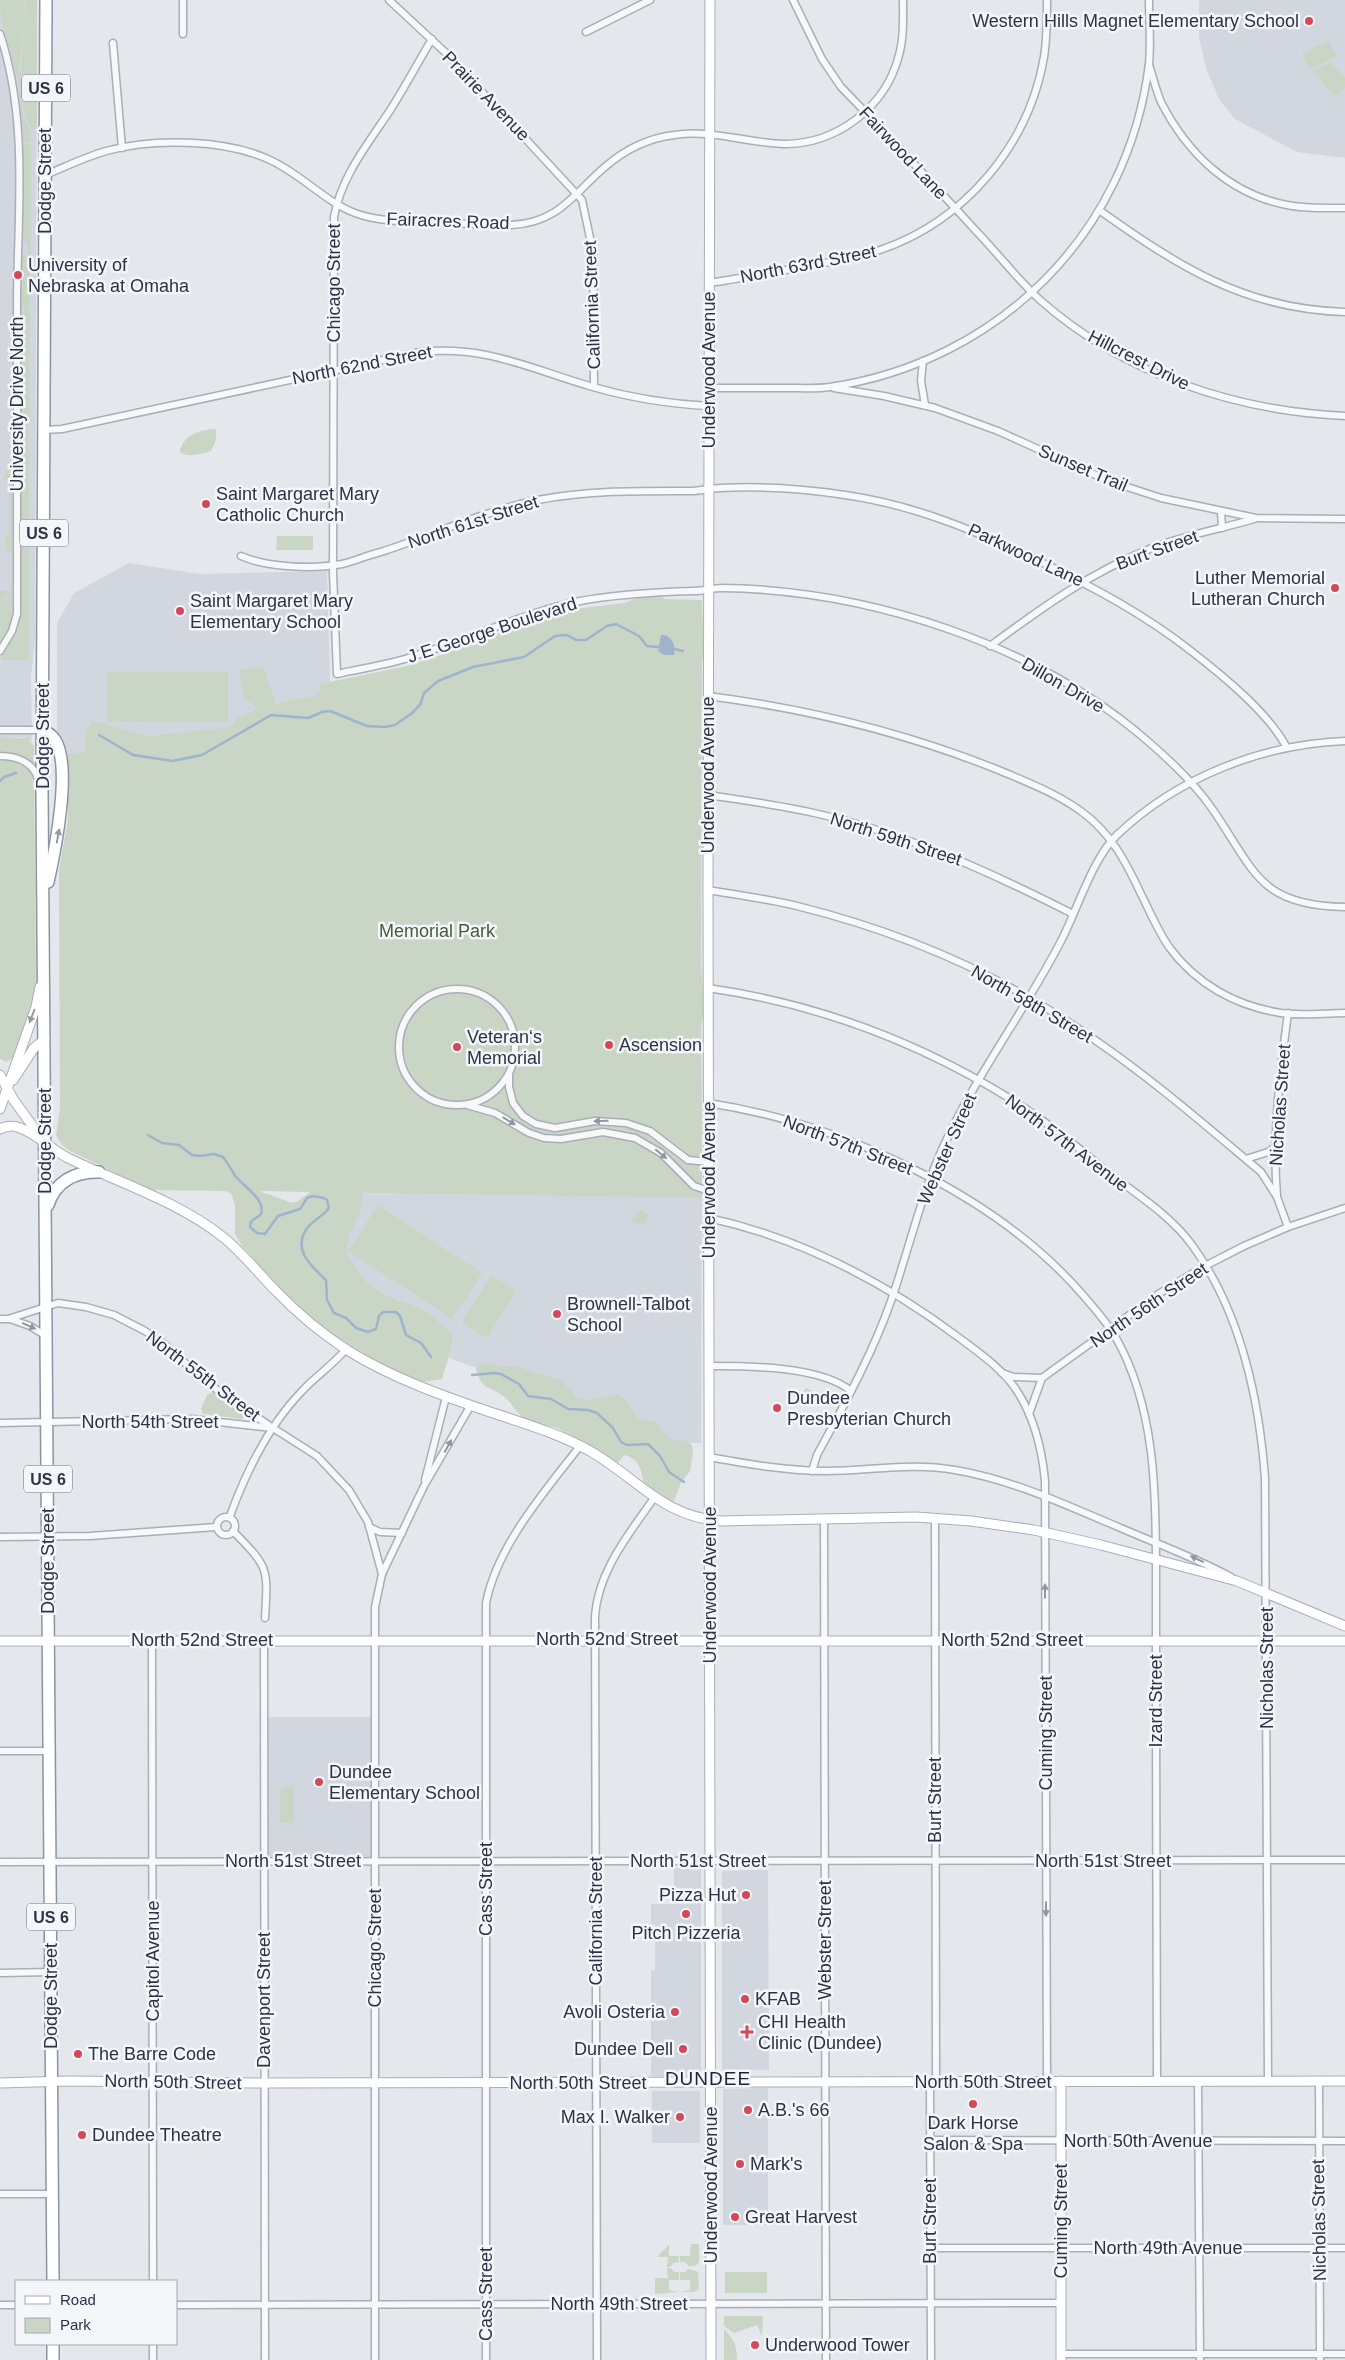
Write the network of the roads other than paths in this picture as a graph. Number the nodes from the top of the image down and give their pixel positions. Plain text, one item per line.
1 (46, 0) edge
2 (183, 0) edge
3 (390, 0) edge
4 (650, 0) edge
5 (710, 0) edge
6 (793, 0) edge
7 (903, 0) edge
8 (1047, 0) edge
9 (1150, 0) edge
10 (586, 32) dead end
11 (0, 34) edge
12 (183, 34) dead end
13 (432, 39) junction
14 (113, 44) dead end
15 (1149, 64) junction
16 (865, 112) junction
17 (710, 135) junction
18 (122, 148) junction
19 (45, 175) junction
20 (578, 194) junction
21 (336, 203) junction
22 (955, 208) junction
23 (1345, 208) edge
24 (1099, 210) junction
25 (709, 283) junction
26 (1032, 292) junction
27 (1345, 312) edge
28 (923, 361) junction
29 (333, 370) junction
30 (594, 387) junction
31 (828, 387) junction
32 (709, 388) junction
33 (925, 405) junction
34 (709, 406) junction
35 (1345, 416) edge
36 (44, 430) junction
37 (709, 490) junction
38 (1221, 512) junction
39 (1256, 518) junction
40 (1345, 519) edge
41 (1222, 528) junction
42 (241, 556) dead end
43 (333, 564) junction
44 (1082, 582) junction
45 (708, 590) junction
46 (990, 646) junction
47 (0, 651) edge
48 (337, 674) joint
49 (708, 696) junction
50 (0, 730) edge
51 (43, 730) junction
52 (1345, 741) edge
53 (1287, 748) junction
54 (0, 756) edge
55 (1192, 782) junction
56 (42, 791) junction
57 (708, 795) junction
58 (1112, 841) junction
59 (708, 890) junction
60 (44, 901) junction
61 (1345, 907) edge
62 (1073, 914) junction
63 (44, 969) junction
64 (708, 988) junction
65 (1028, 998) junction
66 (1288, 1013) junction
67 (1345, 1013) edge
68 (45, 1039) junction
69 (510, 1070) junction
70 (0, 1075) edge
71 (979, 1080) junction
72 (7, 1089) junction
73 (708, 1103) junction
74 (464, 1105) junction
75 (0, 1108) edge
76 (0, 1129) edge
77 (45, 1143) junction
78 (1276, 1146) junction
79 (1246, 1159) junction
80 (709, 1162) junction
81 (99, 1172) junction
82 (930, 1178) junction
83 (709, 1190) junction
84 (1277, 1197) junction
85 (1345, 1208) edge
86 (46, 1214) junction
87 (709, 1218) junction
88 (1288, 1227) junction
89 (1205, 1266) junction
90 (894, 1292) junction
91 (47, 1305) junction
92 (0, 1319) edge
93 (8, 1319) junction
94 (1110, 1329) junction
95 (47, 1336) junction
96 (346, 1349) junction
97 (710, 1366) junction
98 (1001, 1373) junction
99 (1042, 1378) junction
100 (851, 1391) junction
101 (446, 1397) junction
102 (471, 1405) junction
103 (1028, 1414) junction
104 (48, 1422) junction
105 (0, 1423) edge
106 (273, 1428) junction
107 (580, 1446) junction
108 (709, 1457) junction
109 (812, 1471) junction
110 (424, 1486) junction
111 (1045, 1496) junction
112 (654, 1498) junction
113 (230, 1516) junction
114 (935, 1518) junction
115 (824, 1519) junction
116 (710, 1520) junction
117 (216, 1527) junction
118 (369, 1527) junction
119 (233, 1531) junction
120 (1045, 1532) junction
121 (402, 1533) junction
122 (48, 1536) junction
123 (0, 1537) edge
124 (1156, 1542) junction
125 (1156, 1559) junction
126 (382, 1574) junction
127 (1237, 1581) junction
128 (1266, 1592) junction
129 (264, 1618) dead end
130 (1345, 1626) edge
131 (485, 1639) junction
132 (596, 1639) junction
133 (710, 1639) junction
134 (824, 1639) junction
135 (0, 1640) edge
136 (49, 1640) junction
137 (152, 1640) junction
138 (264, 1640) junction
139 (375, 1640) junction
140 (935, 1640) junction
141 (1045, 1640) junction
142 (1156, 1640) junction
143 (1267, 1640) junction
144 (1345, 1641) edge
145 (0, 1751) edge
146 (50, 1751) junction
147 (936, 1860) junction
148 (1268, 1860) junction
149 (1345, 1860) edge
150 (264, 1861) junction
151 (375, 1861) junction
152 (486, 1861) junction
153 (596, 1861) junction
154 (711, 1861) junction
155 (825, 1861) junction
156 (1046, 1861) junction
157 (1156, 1861) junction
158 (0, 1862) edge
159 (50, 1862) junction
160 (153, 1862) junction
161 (0, 1972) edge
162 (51, 1972) junction
163 (52, 2081) junction
164 (1047, 2081) junction
165 (1061, 2081) junction
166 (1157, 2081) junction
167 (1198, 2081) junction
168 (1268, 2081) junction
169 (1319, 2081) junction
170 (1345, 2081) edge
171 (597, 2082) junction
172 (711, 2082) junction
173 (825, 2082) junction
174 (933, 2082) junction
175 (0, 2083) edge
176 (154, 2083) junction
177 (264, 2083) junction
178 (375, 2083) junction
179 (486, 2083) junction
180 (930, 2140) junction
181 (1061, 2141) junction
182 (1199, 2141) junction
183 (1318, 2142) junction
184 (1345, 2142) edge
185 (0, 2194) edge
186 (52, 2194) junction
187 (930, 2248) junction
188 (1061, 2248) junction
189 (1199, 2248) junction
190 (1320, 2248) junction
191 (1345, 2248) edge
192 (53, 2280) edge
193 (153, 2280) edge
194 (931, 2303) junction
195 (1061, 2303) junction
196 (15, 2304) edge
197 (375, 2304) junction
198 (486, 2304) junction
199 (597, 2304) junction
200 (711, 2304) junction
201 (825, 2304) junction
202 (0, 2305) edge
203 (178, 2305) edge
204 (264, 2305) junction
205 (53, 2345) edge
206 (154, 2345) edge
207 (1345, 2354) edge
208 (1062, 2357) edge
209 (1200, 2357) edge
210 (1320, 2357) edge
211 (53, 2360) edge
212 (154, 2360) edge
213 (265, 2360) edge
214 (375, 2360) edge
215 (486, 2360) edge
216 (597, 2360) edge
217 (711, 2360) edge
218 (826, 2360) edge
219 (931, 2360) edge

1 - 19 highway, Dodge Street / US 6
2 - 12 street
3 - 13 street, Prairie Avenue
4 - 10 street
5 - 17 street, Underwood Avenue
6 - 16 street, Fairwood Lane
7 - 16 street, Fairacres Road
8 - 22 street
9 - 15 street
11 - 47 street, University Drive North
13 - 20 street, Prairie Avenue
13 - 21 street, Chicago Street
14 - 18 street
15 - 23 street
15 - 24 street
16 - 17 street, Fairacres Road
16 - 22 street, Fairwood Lane
17 - 20 street, Fairacres Road
17 - 25 street, Underwood Avenue
18 - 19 street, Fairacres Road
18 - 21 street, Fairacres Road
19 - 36 highway, Dodge Street / US 6
20 - 21 street, Fairacres Road
20 - 30 street, California Street
21 - 29 street, Chicago Street
22 - 25 street, North 63rd Street
22 - 26 street, Fairwood Lane
24 - 26 street
24 - 27 street
25 - 32 street, Underwood Avenue
26 - 28 street
26 - 35 street, Hillcrest Drive
28 - 31 street
28 - 33 street
29 - 30 street, North 62nd Street
29 - 36 street, North 62nd Street
29 - 43 street, Chicago Street
30 - 34 street, North 62nd Street
31 - 32 street
31 - 33 street, Sunset Trail
32 - 34 street, Underwood Avenue
33 - 38 street, Sunset Trail
34 - 37 street, Underwood Avenue
36 - 51 highway, Dodge Street / US 6
37 - 43 street, North 61st Street
37 - 44 street, Parkwood Lane
37 - 45 street, Underwood Avenue
38 - 39 street, Sunset Trail
38 - 41 street
39 - 40 street, Sunset Trail
39 - 41 street, Burt Street
41 - 44 street, Burt Street
42 - 43 street, North 61st Street
43 - 48 street, Chicago Street
44 - 46 street, Burt Street
44 - 53 street, Parkwood Lane
45 - 46 street, Dillon Drive
45 - 48 street, J E George Boulevard
45 - 49 street, Underwood Avenue
46 - 55 street, Dillon Drive
49 - 57 street, Underwood Avenue
49 - 58 street
50 - 51 street
51 - 56 highway, Dodge Street / US 6
60 -> 51 highway
52 - 53 street, Webster Street
53 - 55 street, Webster Street
54 - 56 street
55 - 58 street, Webster Street
55 - 61 street, Dillon Drive
56 - 60 highway, Dodge Street / US 6
57 - 59 street, Underwood Avenue
57 - 62 street, North 59th Street
58 - 62 street, Webster Street
58 - 66 street
59 - 64 street, Underwood Avenue
59 - 65 street, North 58th Street
60 - 63 highway, Dodge Street / US 6
62 - 65 street, Webster Street
63 - 68 highway, Dodge Street / US 6
63 -> 72 street
64 - 71 street, North 57th Avenue
64 - 73 street, Underwood Avenue
65 - 71 street, Webster Street
65 - 79 street, North 58th Street
66 - 67 street
66 - 78 street, Nicholas Street
68 - 72 street
68 - 77 highway, Dodge Street / US 6
69 - 74 street
69 - 74 street
80 -> 69 street
70 - 72 street
71 - 82 street, Webster Street
71 - 89 street, North 57th Avenue
72 - 75 street
72 - 77 street
73 - 80 street, Underwood Avenue
73 - 82 street, North 57th Street
74 -> 83 street
76 - 77 street
77 - 81 street
77 - 86 highway, Dodge Street / US 6
78 - 79 street
78 - 84 street, Nicholas Street
79 - 84 street, North 58th Street
80 - 83 street, Underwood Avenue
81 - 86 highway
81 - 96 street
82 - 90 street, Webster Street
82 - 94 street, North 57th Street
83 - 87 street, Underwood Avenue
84 - 88 street, North 58th Street
85 - 88 street, North 56th Street
86 - 91 highway, Dodge Street / US 6
87 - 90 street
87 - 97 street, Underwood Avenue
88 - 89 street, North 56th Street
89 - 94 street, North 56th Street
89 - 128 street, Nicholas Street
90 - 98 street
90 - 100 street, Webster Street
91 - 93 street, North 55th Street
91 - 95 highway, Dodge Street / US 6
91 - 106 street, North 55th Street
92 - 93 street
93 -> 95 street
94 - 99 street, North 56th Street
94 - 124 street, Izard Street
95 - 104 highway, Dodge Street / US 6
96 - 101 street
96 - 106 street
97 - 100 street
97 - 108 street, Underwood Avenue
98 - 99 street
98 - 103 street, Cuming Street
99 - 103 street
100 - 109 street, Webster Street
101 - 102 street
101 - 110 street, Chicago Street
102 - 107 street
110 -> 102 street, Chicago Street
103 - 111 street, Cuming Street
104 - 105 street, North 54th Street
104 - 106 street, North 54th Street
104 - 122 highway, Dodge Street / US 6
106 - 113 street
106 - 118 street, North 54th Street
107 - 112 street
107 - 131 street, Cass Street
108 - 109 street
108 - 116 street, Underwood Avenue
109 - 111 street
110 - 121 street, Chicago Street
111 - 120 street, Cuming Street
111 - 124 street
112 - 116 street
112 - 132 street, California Street
113 - 117 street
113 - 119 street
114 - 115 street
114 - 120 street
114 - 140 street, Burt Street
115 - 116 street
115 - 134 street, Webster Street
116 - 133 street, Underwood Avenue
117 - 119 street
117 - 122 street
118 - 121 street
118 - 126 street, North 54th Street
119 - 129 street
120 - 125 street
141 -> 120 street, Cuming Street
121 - 126 street, Chicago Street
122 - 123 street
122 - 136 highway, Dodge Street / US 6
124 - 125 street, Izard Street
127 -> 124 street
125 - 127 street
125 - 142 street, Izard Street
126 - 139 street, Chicago Street
127 - 128 street
128 - 130 street
128 - 143 street, Nicholas Street
131 - 132 street, North 52nd Street
131 - 139 street, North 52nd Street
131 - 152 street, Cass Street
132 - 133 street, North 52nd Street
132 - 153 street, California Street
133 - 134 street, North 52nd Street
133 - 154 street, Underwood Avenue
134 - 140 street, North 52nd Street
134 - 155 street, Webster Street
135 - 136 street, North 52nd Street
136 - 137 street, North 52nd Street
136 - 146 highway, Dodge Street / US 6
137 - 138 street, North 52nd Street
137 - 160 street, Capitol Avenue
138 - 139 street, North 52nd Street
138 - 150 street, Davenport Street
139 - 151 street, Chicago Street
140 - 141 street, North 52nd Street
140 - 147 street, Burt Street
141 - 142 street, North 52nd Street
141 - 156 street, Cuming Street
142 - 143 street, North 52nd Street
142 - 157 street, Izard Street
143 - 144 street, North 52nd Street
143 - 148 street, Nicholas Street
145 - 146 street
146 - 159 highway, Dodge Street / US 6
147 - 155 street, North 51st Street
147 - 156 street, North 51st Street
147 - 174 street, Burt Street
148 - 149 street, North 51st Street
148 - 157 street, North 51st Street
148 - 168 street, Nicholas Street
150 - 151 street, North 51st Street
150 - 160 street, North 51st Street
150 - 177 street, Davenport Street
151 - 152 street, North 51st Street
151 - 178 street, Chicago Street
152 - 153 street, North 51st Street
152 - 179 street, Cass Street
153 - 154 street, North 51st Street
153 - 171 street, California Street
154 - 155 street, North 51st Street
154 - 172 street, Underwood Avenue
155 - 173 street, Webster Street
156 - 157 street, North 51st Street
156 -> 164 street, Cuming Street
157 - 166 street, Izard Street
158 - 159 street, North 51st Street
159 - 160 street, North 51st Street
159 - 162 highway, Dodge Street / US 6
160 - 176 street, Capitol Avenue
161 - 162 street
162 - 163 highway, Dodge Street / US 6
163 - 175 street, North 50th Street
163 - 176 street, North 50th Street
163 - 186 highway, Dodge Street / US 6
164 - 165 street, North 50th Street
164 - 174 street, North 50th Street
165 - 166 street, North 50th Street
165 - 181 street, Cuming Street
166 - 167 street, North 50th Street
167 - 168 street, North 50th Street
167 - 182 street
168 - 169 street, North 50th Street
169 - 170 street, North 50th Street
169 - 183 street, Nicholas Street
171 - 172 street, North 50th Street
171 - 179 street, North 50th Street
171 - 199 street, California Street
172 - 173 street, North 50th Street
172 - 200 street, Underwood Avenue
173 - 174 street, North 50th Street
173 - 201 street, Webster Street
174 - 180 street, Burt Street
176 - 177 street, North 50th Street
176 - 193 street, Capitol Avenue
177 - 178 street, North 50th Street
177 - 204 street, Davenport Street
178 - 179 street, North 50th Street
178 - 197 street, Chicago Street
179 - 198 street, Cass Street
180 - 181 street, North 50th Avenue
180 - 187 street, Burt Street
181 - 182 street, North 50th Avenue
181 - 188 street, Cuming Street
182 - 183 street, North 50th Avenue
182 - 189 street
183 - 184 street, North 50th Avenue
183 - 190 street, Nicholas Street
185 - 186 street
186 - 192 highway, Dodge Street / US 6
187 - 188 street, North 49th Avenue
187 - 194 street, Burt Street
188 - 189 street, North 49th Avenue
188 - 195 street, Cuming Street
189 - 190 street, North 49th Avenue
189 - 209 street
190 - 191 street, North 49th Avenue
190 - 210 street, Nicholas Street
194 - 195 street, North 49th Street
194 - 201 street, North 49th Street
194 - 219 street, Burt Street
195 - 208 street, Cuming Street
196 - 202 street
197 - 198 street, North 49th Street
197 - 204 street, North 49th Street
197 - 214 street, Chicago Street
198 - 199 street, North 49th Street
198 - 215 street, Cass Street
199 - 200 street, North 49th Street
199 - 216 street, California Street
200 - 201 street, North 49th Street
200 - 217 street, Underwood Avenue
201 - 218 street, Webster Street
203 - 204 street, North 49th Street
204 - 213 street, Davenport Street
205 - 211 highway
206 - 212 street
207 - 210 street
208 - 209 street
209 - 210 street

